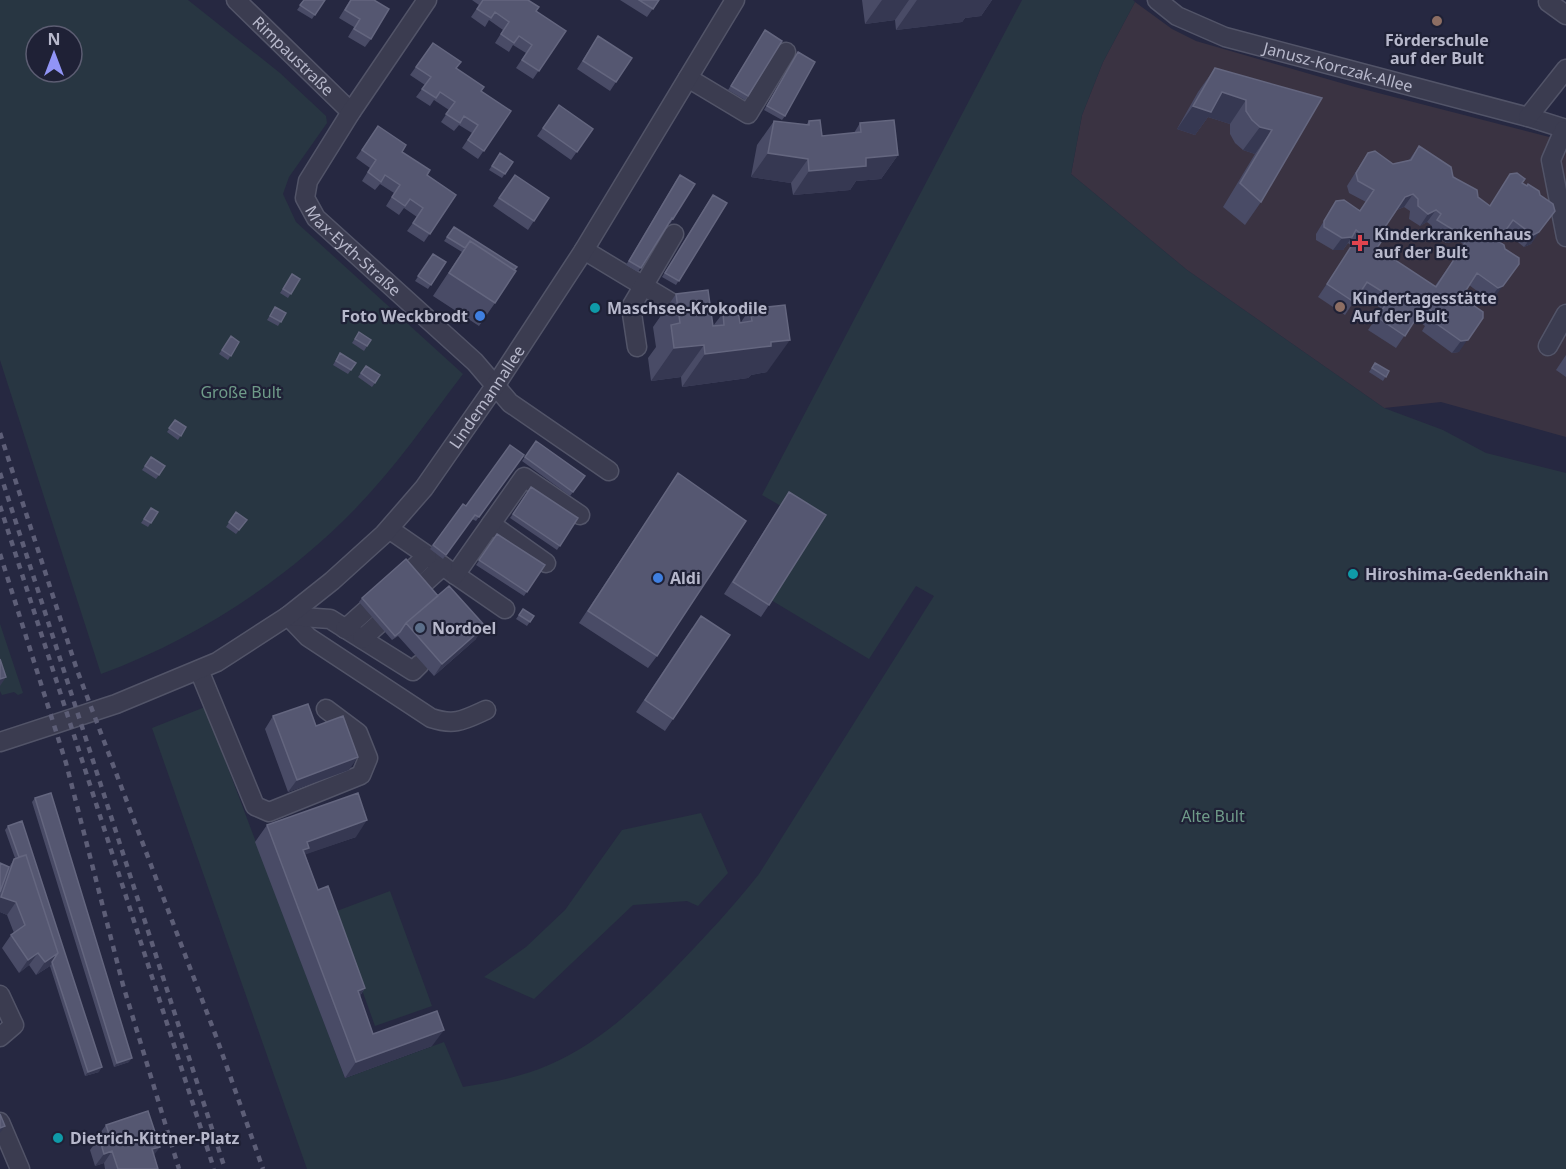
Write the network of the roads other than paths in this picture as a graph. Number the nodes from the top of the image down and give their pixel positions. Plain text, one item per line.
1 (236, 0) edge
2 (427, 0) edge
3 (735, 0) edge
4 (1157, 0) edge
5 (1550, 0) edge
6 (1566, 15) edge
7 (786, 52) dead end
8 (1566, 69) edge
9 (688, 78) junction
10 (351, 112) junction
11 (1528, 117) junction
12 (1565, 129) edge
13 (675, 234) dead end
14 (1566, 237) edge
15 (584, 250) junction
16 (644, 286) junction
17 (1566, 314) edge
18 (695, 326) edge
19 (1548, 346) dead end
20 (637, 347) dead end
21 (495, 386) junction
22 (609, 471) dead end
23 (580, 515) dead end
24 (491, 525) junction
25 (388, 529) junction
26 (427, 556) junction
27 (546, 563) edge
28 (449, 571) junction
29 (505, 609) dead end
30 (288, 616) junction
31 (345, 629) junction
32 (366, 642) junction
33 (420, 664) dead end
34 (355, 668) junction
35 (199, 670) junction
36 (326, 709) dead end
37 (486, 710) dead end
38 (0, 742) edge
39 (0, 995) edge
40 (0, 1037) edge
41 (0, 1122) edge
42 (20, 1169) edge

1 - 10 street, Rimpaustraße
2 - 10 street, Max-Eyth-Straße
3 - 9 street, Lindemannallee
4 - 11 street, Janusz-Korczak-Allee
5 - 6 street
7 - 9 street
8 - 11 street
9 - 15 street, Lindemannallee
10 - 21 street, Max-Eyth-Straße
11 - 12 street, Janusz-Korczak-Allee
12 - 14 street
13 - 16 street
15 - 16 street
15 - 21 street, Lindemannallee
16 - 18 street
16 - 20 street
17 - 19 street
21 - 22 street, Max-Eyth-Straße
21 - 25 street, Lindemannallee
23 - 24 street
24 - 27 street
24 - 28 street
25 - 26 street
25 - 30 street, Lindemannallee
26 - 28 street
26 - 31 street
28 - 29 street
28 - 32 street
30 - 31 street
30 - 34 street
30 - 35 street, Lindemannallee
31 - 32 street
32 - 33 street
32 - 34 street
34 - 37 street
35 - 36 street
35 - 38 street, Lindemannallee
39 - 40 street
41 - 42 street

